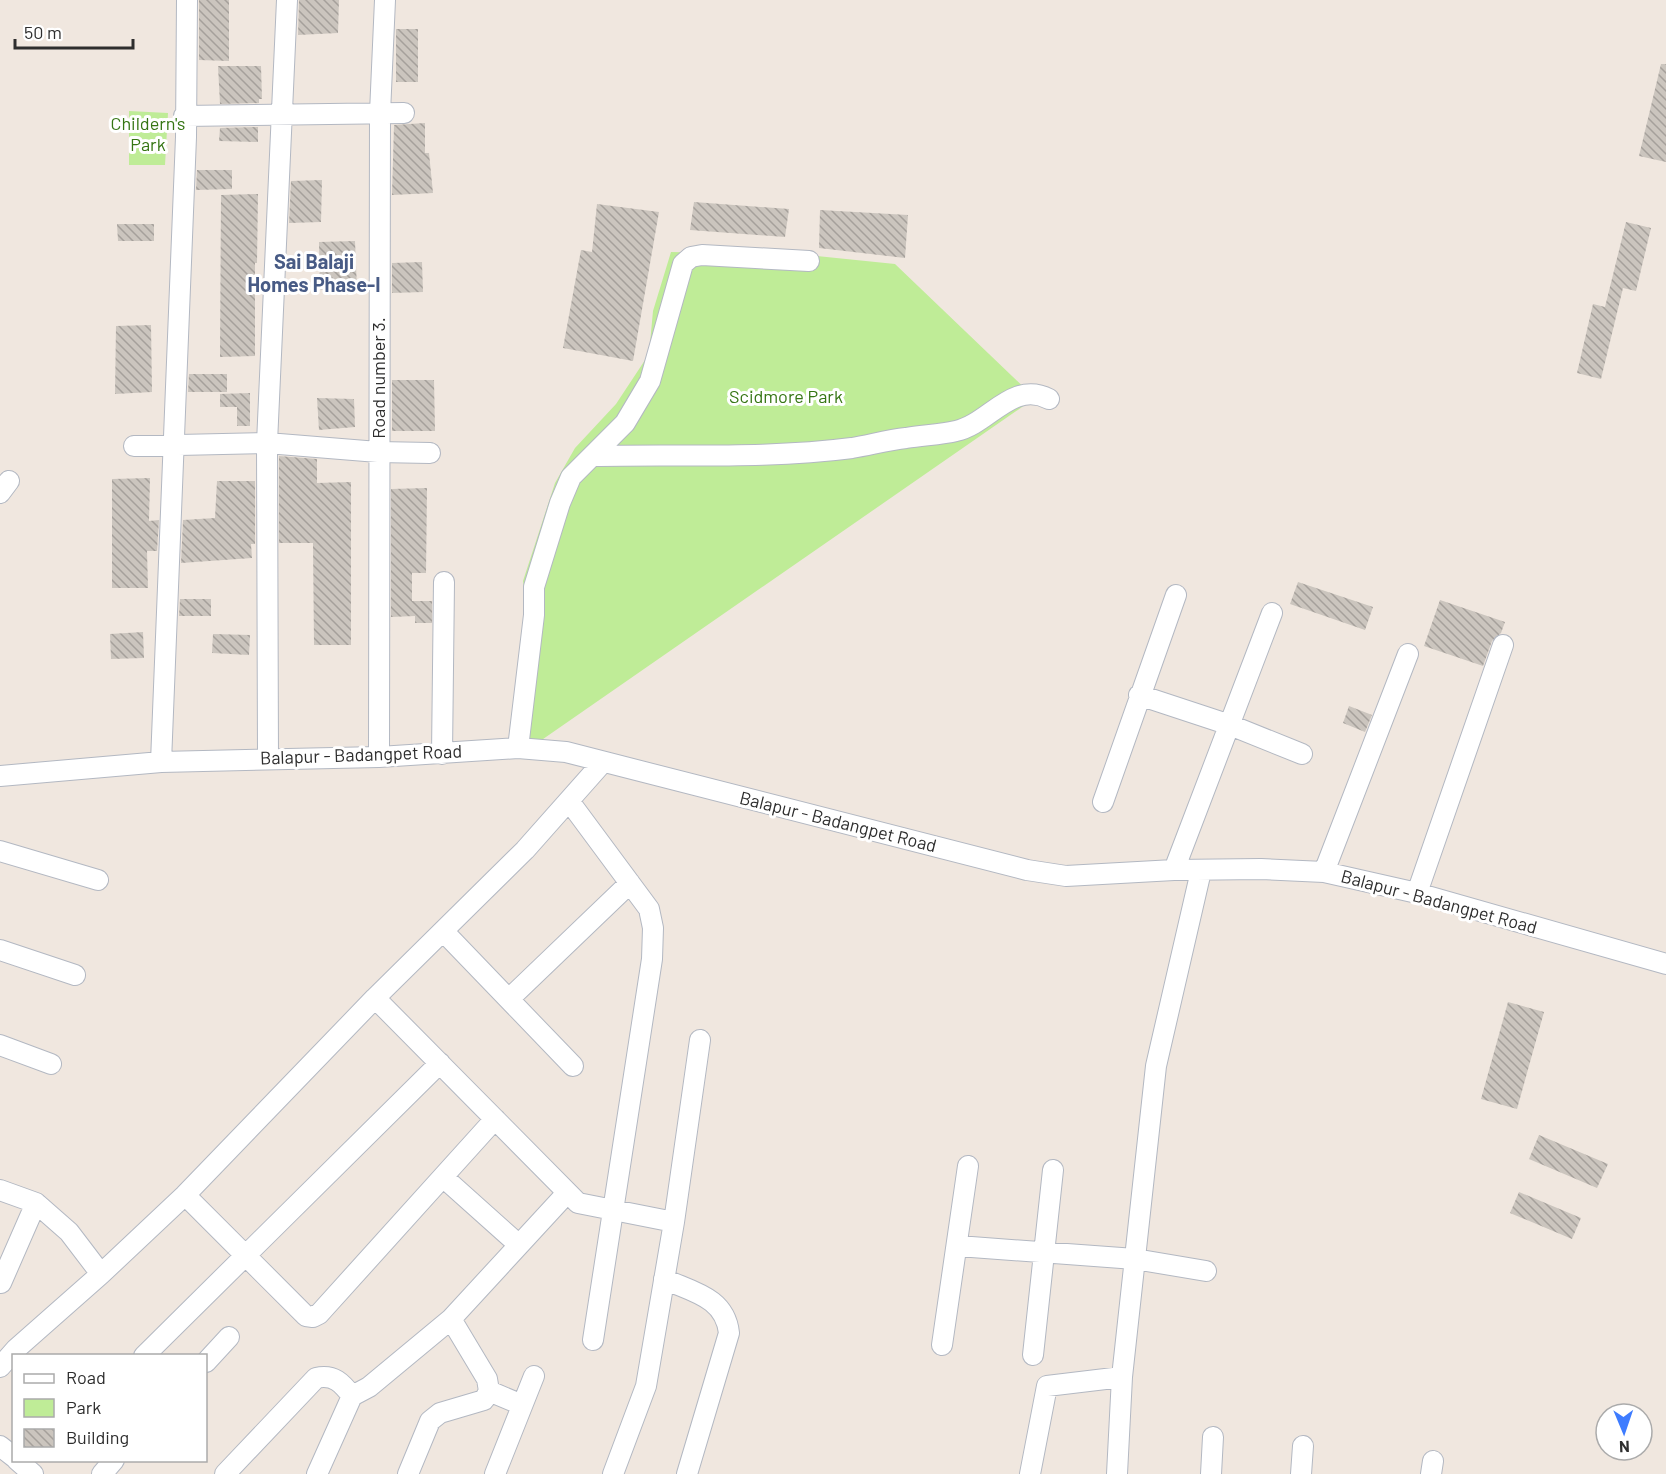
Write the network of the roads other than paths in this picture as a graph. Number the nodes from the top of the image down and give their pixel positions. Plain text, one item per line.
1 (187, 0) edge
2 (287, 0) edge
3 (385, 0) edge
4 (380, 113) junction
5 (404, 113) dead end
6 (281, 114) junction
7 (184, 116) junction
8 (809, 261) dead end
9 (1049, 399) dead end
10 (267, 443) junction
11 (134, 446) dead end
12 (171, 446) junction
13 (378, 452) junction
14 (430, 453) dead end
15 (593, 456) junction
16 (444, 582) dead end
17 (1176, 595) dead end
18 (1272, 613) dead end
19 (1503, 645) dead end
20 (1408, 654) dead end
21 (1139, 695) junction
22 (1230, 725) junction
23 (518, 748) junction
24 (442, 754) junction
25 (1302, 754) dead end
26 (379, 757) junction
27 (268, 758) junction
28 (161, 762) junction
29 (603, 762) junction
30 (0, 776) edge
31 (568, 801) junction
32 (1103, 802) dead end
33 (0, 851) edge
34 (1174, 870) junction
35 (1201, 872) junction
36 (1324, 872) junction
37 (98, 880) dead end
38 (630, 883) junction
39 (1417, 893) junction
40 (444, 932) junction
41 (0, 950) edge
42 (1666, 964) edge
43 (75, 975) dead end
44 (375, 998) junction
45 (509, 999) junction
46 (700, 1040) dead end
47 (0, 1045) edge
48 (440, 1063) junction
49 (51, 1064) dead end
50 (573, 1066) dead end
51 (495, 1119) junction
52 (968, 1166) dead end
53 (1053, 1170) dead end
54 (442, 1177) junction
55 (0, 1190) edge
56 (567, 1193) junction
57 (185, 1195) junction
58 (36, 1203) junction
59 (613, 1211) junction
60 (674, 1222) junction
61 (519, 1245) junction
62 (958, 1246) junction
63 (1045, 1251) junction
64 (245, 1256) junction
65 (1135, 1259) junction
66 (1206, 1270) dead end
67 (101, 1274) junction
68 (663, 1280) junction
69 (1, 1283) edge
70 (451, 1319) junction
71 (229, 1337) dead end
72 (593, 1340) dead end
73 (942, 1346) dead end
74 (13, 1348) edge
75 (146, 1354) edge
76 (1033, 1355) dead end
77 (207, 1361) edge
78 (0, 1367) edge
79 (534, 1376) dead end
80 (1122, 1377) junction
81 (489, 1391) junction
82 (352, 1396) junction
83 (522, 1405) junction
84 (1213, 1437) dead end
85 (0, 1446) edge
86 (1303, 1446) dead end
87 (12, 1455) edge
88 (18, 1462) edge
89 (113, 1462) edge
90 (33, 1474) edge
91 (102, 1474) edge
92 (225, 1474) edge
93 (317, 1474) edge
94 (408, 1474) edge
95 (495, 1474) edge
96 (613, 1474) edge
97 (687, 1474) edge
98 (1030, 1474) edge
99 (1117, 1474) edge
100 (1211, 1474) edge
101 (1302, 1474) edge

1 - 7 street
2 - 6 street
3 - 4 street, Road number 3.
4 - 5 street
4 - 6 street
4 - 13 street, Road number 3.
6 - 7 street
6 - 10 street
7 - 12 street
8 - 15 street
9 - 15 street
10 - 12 street
10 - 13 street
10 - 27 street
11 - 12 street
12 - 28 street
13 - 14 street
13 - 26 street, Road number 3.
15 - 23 street
16 - 24 street
17 - 21 street
18 - 22 street
19 - 39 street
20 - 36 street
21 - 22 street
21 - 32 street
22 - 25 street
22 - 34 street
23 - 24 street, Balapur - Badangpet Road
23 - 29 street, Balapur - Badangpet Road
24 - 26 street, Balapur - Badangpet Road
26 - 27 street, Balapur - Badangpet Road
27 - 28 street, Balapur - Badangpet Road
28 - 30 street, Balapur - Badangpet Road
29 - 31 street
29 - 34 street, Balapur - Badangpet Road
31 - 38 street
31 - 40 street
33 - 37 street
34 - 35 street, Balapur - Badangpet Road
35 - 36 street, Balapur - Badangpet Road
35 - 65 street
36 - 39 street, Balapur - Badangpet Road
38 - 45 street
38 - 59 street
39 - 42 street, Balapur - Badangpet Road
40 - 44 street
40 - 45 street
41 - 43 street
44 - 48 street
44 - 57 street
45 - 50 street
46 - 60 street
47 - 49 street
48 - 51 street
48 - 64 street
51 - 54 street
51 - 56 street
52 - 62 street
53 - 63 street
54 - 61 street
54 - 64 street
55 - 58 street
56 - 59 street
56 - 61 street
57 - 64 street
57 - 67 street
58 - 67 street
58 - 69 street
59 - 60 street
59 - 72 street
60 - 68 street
61 - 70 street
62 - 63 street
62 - 73 street
63 - 65 street
63 - 76 street
64 - 75 street
65 - 66 street
65 - 80 street
67 - 74 street
68 - 96 street
68 - 97 street
70 - 81 street
70 - 82 street
71 - 77 street
74 - 78 street
79 - 83 street
80 - 98 street
80 - 99 street
81 - 83 street
81 - 94 street
82 - 92 street
82 - 93 street
83 - 95 street
84 - 100 street
85 - 87 street
86 - 101 street
88 - 90 street
89 - 91 street

